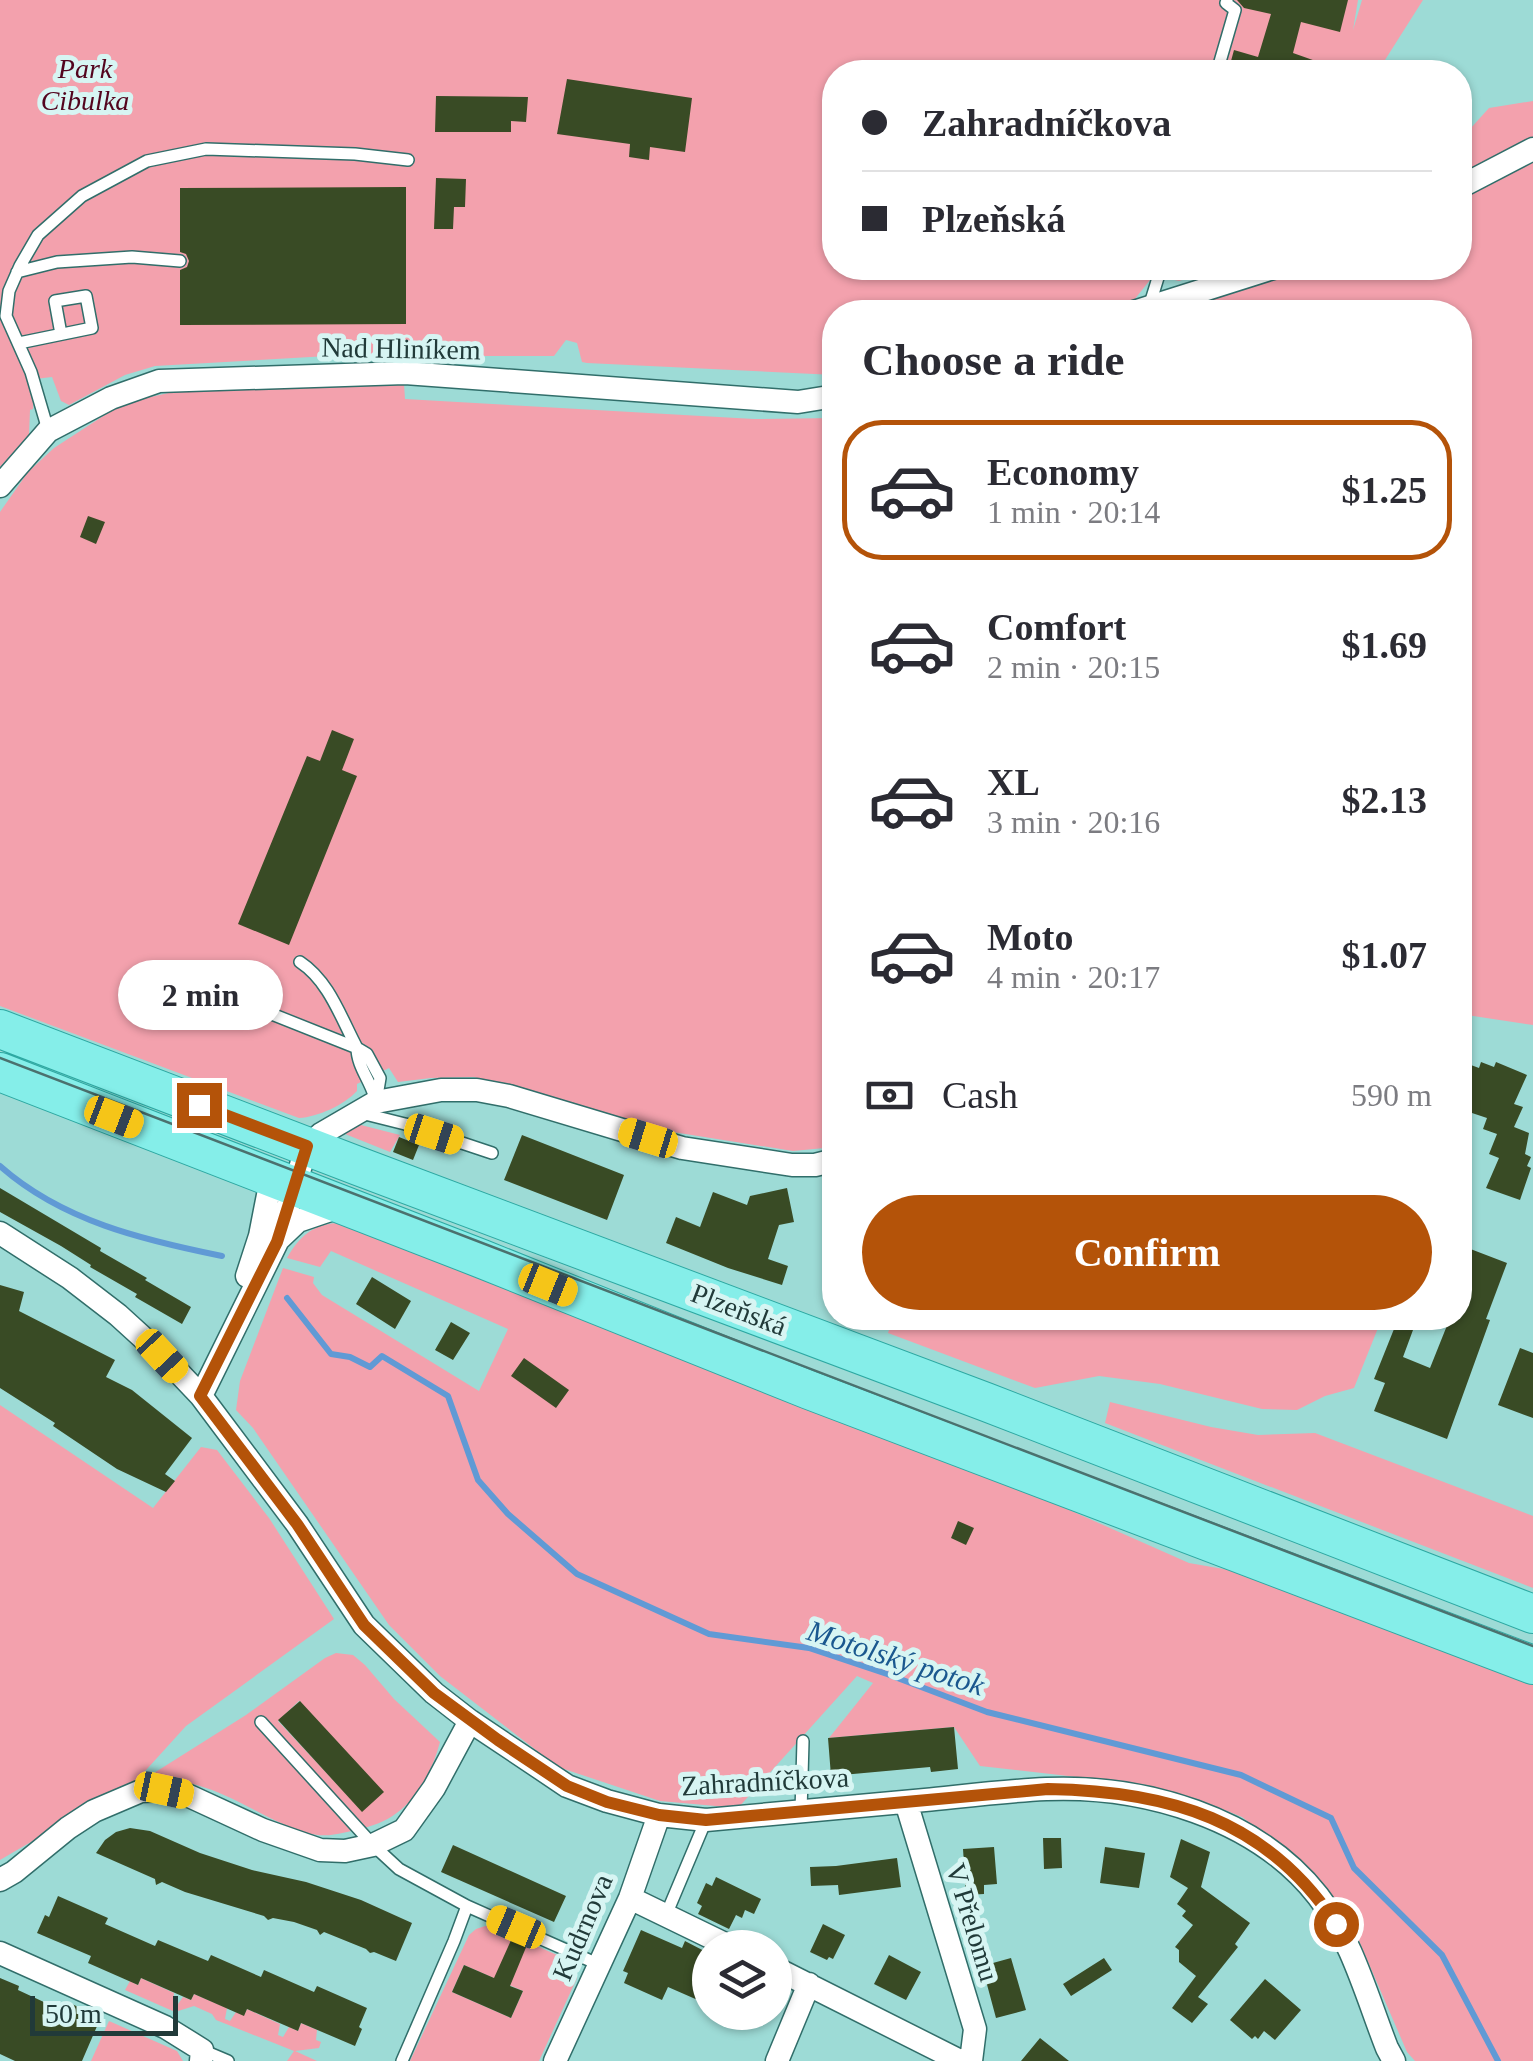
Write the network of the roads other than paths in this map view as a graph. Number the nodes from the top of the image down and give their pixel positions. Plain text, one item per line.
1 (1227, 0) edge
2 (1221, 60) edge
3 (1533, 149) edge
4 (408, 160) dead end
5 (1472, 181) edge
6 (180, 261) dead end
7 (17, 272) junction
8 (1235, 280) edge
9 (1172, 300) edge
10 (61, 334) dead end
11 (20, 342) junction
12 (822, 398) edge
13 (48, 431) junction
14 (0, 486) edge
15 (300, 962) dead end
16 (239, 1001) dead end
17 (0, 1029) edge
18 (356, 1048) junction
19 (0, 1072) edge
20 (366, 1107) junction
21 (492, 1153) dead end
22 (822, 1163) edge
23 (243, 1167) junction
24 (296, 1172) junction
25 (343, 1206) junction
26 (0, 1233) edge
27 (268, 1239) junction
28 (200, 1396) junction
29 (1533, 1614) edge
30 (1533, 1665) edge
31 (470, 1720) junction
32 (261, 1722) dead end
33 (803, 1741) dead end
34 (906, 1802) junction
35 (801, 1812) junction
36 (659, 1815) junction
37 (706, 1820) junction
38 (374, 1845) junction
39 (0, 1880) edge
40 (630, 1898) junction
41 (466, 1906) junction
42 (666, 1915) junction
43 (696, 1930) edge
44 (0, 1952) edge
45 (600, 1964) junction
46 (792, 1976) edge
47 (809, 1984) junction
48 (202, 2056) edge
49 (228, 2061) edge
50 (402, 2061) edge
51 (555, 2061) edge
52 (777, 2061) edge
53 (960, 2061) edge
54 (972, 2061) edge
55 (1394, 2061) edge

1 - 2 lane
3 - 5 street
4 - 7 lane
6 - 7 lane
7 - 11 lane
8 - 9 street
10 - 11 lane
11 - 13 lane
12 - 13 street, Nad Hliníkem
13 - 14 street, Nad Hliníkem
15 - 18 lane
16 - 18 lane
17 - 24 main road, Plzeňská
18 - 20 lane
19 - 23 main road, Plzeňská
20 - 21 lane
20 - 22 street
20 - 24 street
23 - 24 main road, Plzeňská
23 - 27 street
24 - 25 main road, Plzeňská
24 - 27 street
24 - 29 main road, Plzeňská
25 - 27 street
25 - 30 main road, Plzeňská
26 - 28 street, Zahradníčkova
27 - 28 street
28 - 31 street, Zahradníčkova
31 - 36 street, Zahradníčkova
31 - 38 street
32 - 38 lane
33 - 35 lane
34 - 35 street, Zahradníčkova
34 - 54 street, V Přelomu
34 - 55 street, Zahradníčkova
35 - 37 street, Zahradníčkova
36 - 37 street, Zahradníčkova
36 - 40 street, Kudrnova
37 - 42 lane
38 - 39 street
38 - 41 lane
40 - 42 street
40 - 45 street, Kudrnova
41 - 45 lane
41 - 50 lane
42 - 43 street
44 - 48 street
45 - 51 street, Kudrnova
46 - 47 street
47 - 52 street
47 - 53 street
48 - 49 lane

